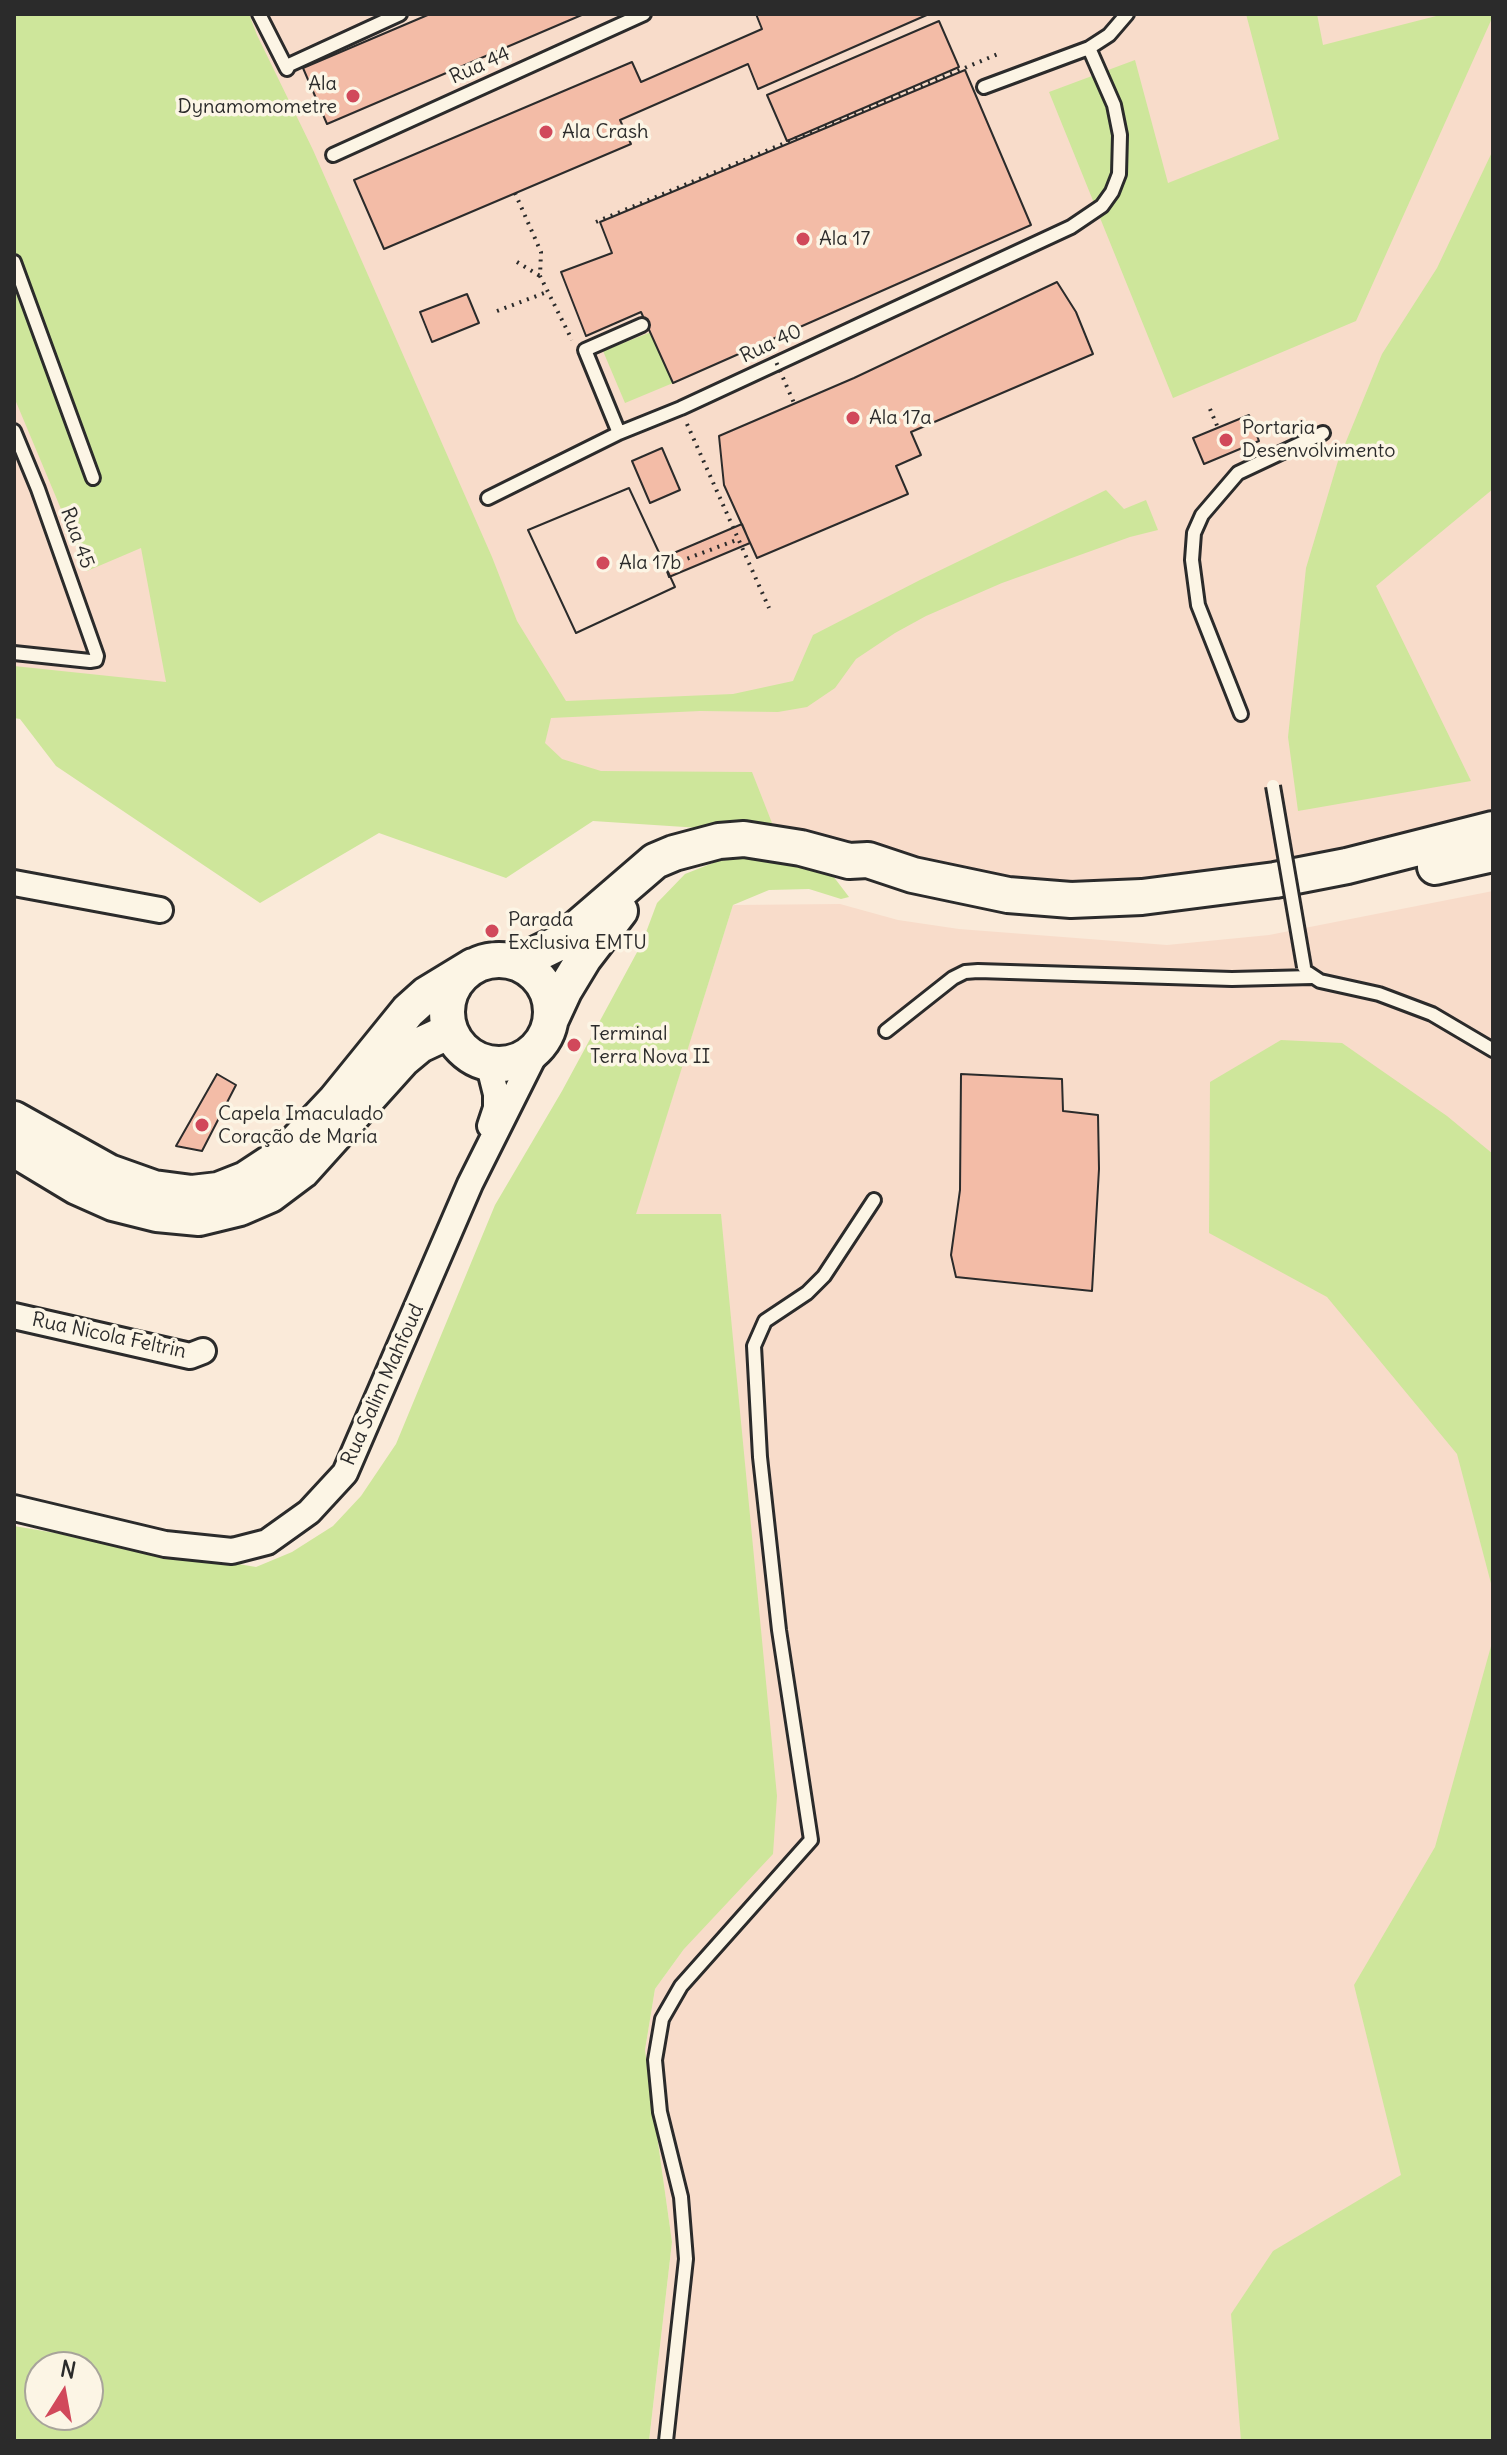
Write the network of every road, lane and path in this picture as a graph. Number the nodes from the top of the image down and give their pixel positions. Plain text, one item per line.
1 (259, 14) edge
2 (400, 14) edge
3 (644, 14) edge
4 (1127, 14) edge
5 (1089, 48) junction
6 (998, 54) dead end
7 (984, 87) dead end
8 (333, 155) dead end
9 (515, 193) dead end
10 (596, 222) dead end
11 (14, 262) edge
12 (517, 262) dead end
13 (540, 276) junction
14 (547, 292) junction
15 (497, 311) dead end
16 (642, 325) dead end
17 (582, 339) dead end
18 (767, 341) dead end
19 (794, 403) dead end
20 (681, 408) junction
21 (1210, 409) dead end
22 (1218, 428) dead end
23 (14, 431) edge
24 (619, 433) junction
25 (1323, 433) dead end
26 (93, 478) dead end
27 (488, 498) dead end
28 (739, 539) junction
29 (665, 567) dead end
30 (769, 608) dead end
31 (14, 653) edge
32 (1241, 714) dead end
33 (1273, 786) dead end
34 (1493, 829) edge
35 (1493, 854) edge
36 (655, 861) junction
37 (849, 861) junction
38 (14, 883) edge
39 (160, 910) dead end
40 (518, 963) junction
41 (473, 966) junction
42 (1308, 972) junction
43 (450, 1031) junction
44 (546, 1031) junction
45 (886, 1031) dead end
46 (1493, 1050) edge
47 (488, 1062) junction
48 (14, 1119) edge
49 (14, 1149) edge
50 (470, 1184) junction
51 (874, 1200) dead end
52 (14, 1316) edge
53 (203, 1351) dead end
54 (14, 1508) edge
55 (666, 2441) edge

1 - 2 lane
3 - 8 lane, Rua 44
4 - 5 lane
5 - 7 lane
5 - 20 lane, Rua 40
6 - 10 path
9 - 13 path
11 - 26 lane
12 - 13 path
13 - 14 path
14 - 15 path
14 - 17 path
16 - 24 lane
18 - 19 path, bridge
20 - 24 lane, Rua 40
20 - 28 path
21 - 22 path
23 - 31 lane, Rua 45
24 - 27 lane, Rua 40
25 - 32 lane
28 - 29 path
28 - 30 path
33 - 42 lane, bridge
34 - 37 street
35 - 37 street
36 - 37 street
36 - 40 street
36 - 44 street
38 - 39 street
40 - 41 street
40 - 44 street
41 - 43 street
41 - 48 street
42 - 45 lane
42 - 46 lane
43 - 47 street
43 - 49 street
44 - 47 street
44 - 50 street, Rua Salim Mahfoud
47 - 50 street, Rua Salim Mahfoud
50 - 54 street, Rua Salim Mahfoud
51 - 55 lane
52 - 53 street, Rua Nicola Feltrin

